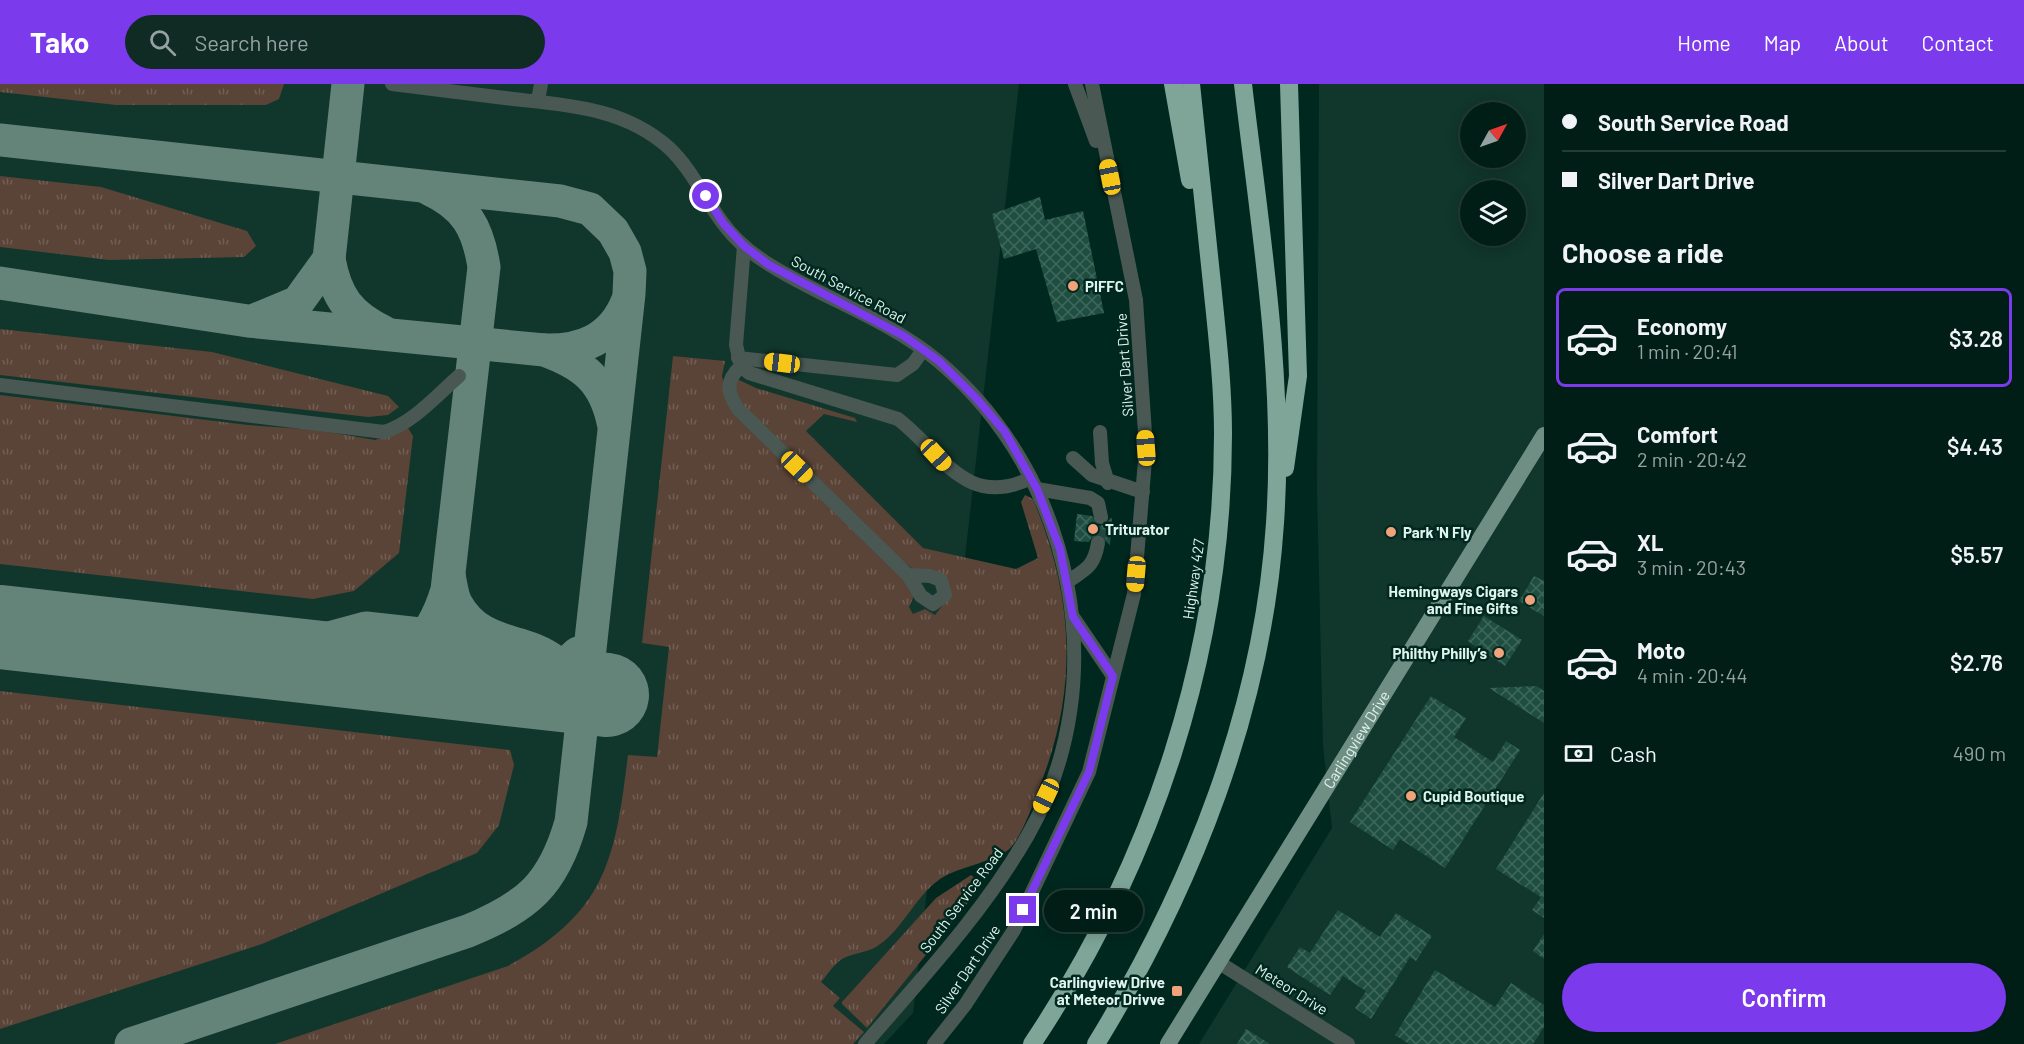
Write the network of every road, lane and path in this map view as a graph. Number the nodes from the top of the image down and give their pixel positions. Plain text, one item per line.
1 (392, 84) edge
2 (541, 84) edge
3 (1075, 84) edge
4 (1092, 84) edge
5 (1173, 84) edge
6 (1191, 84) edge
7 (1243, 84) edge
8 (1289, 84) edge
9 (538, 100) junction
10 (1110, 177) junction
11 (744, 246) junction
12 (1215, 318) junction
13 (923, 350) junction
14 (739, 362) junction
15 (459, 376) dead end
16 (0, 385) edge
17 (1100, 432) dead end
18 (1544, 435) edge
19 (1073, 458) dead end
20 (1034, 483) junction
21 (1108, 483) junction
22 (1143, 492) junction
23 (1101, 517) dead end
24 (1275, 523) junction
25 (1098, 543) tunnel mouth
26 (908, 575) dead end
27 (1067, 582) junction
28 (1073, 617) junction
29 (1099, 653) junction
30 (1076, 655) junction
31 (1113, 676) junction
32 (1218, 962) junction
33 (865, 1044) edge
34 (934, 1044) edge
35 (1032, 1044) edge
36 (1096, 1044) edge
37 (1168, 1044) edge
38 (1348, 1044) edge

1 - 9 street, South Service Road
2 - 9 street
3 - 10 street, Silver Dart Drive
4 - 10 street, Silver Dart Drive
5 - 12 highway
6 - 12 highway, Highway 427
7 - 24 highway
8 - 24 highway
9 - 11 street, South Service Road
10 - 22 street, Silver Dart Drive
11 - 13 street, South Service Road
11 - 14 street
12 - 35 highway, Highway 427
13 - 14 street
13 - 20 street, South Service Road
14 - 20 street
14 - 26 street
15 - 16 street
17 - 21 street
18 - 32 main road, Carlingview Drive
19 - 21 street
20 - 23 street
20 - 27 street, South Service Road
21 - 22 street
22 - 31 street, Silver Dart Drive
24 - 36 highway
25 - 27 street
27 - 28 street, South Service Road
28 - 29 street, South Service Road
28 - 30 street, South Service Road
29 - 30 street
29 - 31 street, South Service Road
30 - 33 street, South Service Road
31 - 34 street, Silver Dart Drive
32 - 37 main road, Carlingview Drive
32 - 38 street, Meteor Drive

